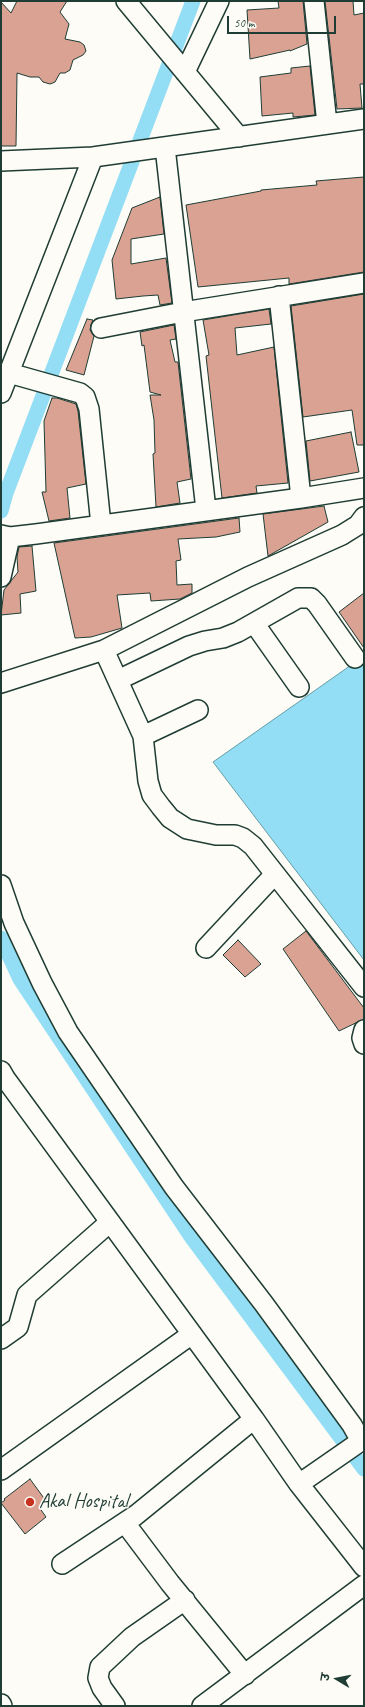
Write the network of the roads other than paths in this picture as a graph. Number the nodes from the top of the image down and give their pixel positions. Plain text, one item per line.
1 (126, 1) edge
2 (219, 1) edge
3 (314, 1) edge
4 (185, 72) junction
5 (364, 120) edge
6 (364, 123) edge
7 (327, 124) junction
8 (239, 137) junction
9 (165, 147) junction
10 (93, 157) junction
11 (1, 162) edge
12 (364, 283) edge
13 (279, 296) junction
14 (183, 312) junction
15 (101, 328) dead end
16 (9, 373) junction
17 (1, 392) edge
18 (364, 488) edge
19 (301, 498) junction
20 (206, 510) junction
21 (364, 517) edge
22 (101, 525) junction
23 (5, 536) edge
24 (1, 576) edge
25 (254, 623) junction
26 (104, 650) junction
27 (355, 658) dead end
28 (118, 680) junction
29 (1, 683) edge
30 (299, 687) dead end
31 (198, 710) dead end
32 (143, 736) junction
33 (275, 874) junction
34 (1, 885) edge
35 (206, 948) dead end
36 (364, 987) edge
37 (364, 1030) edge
38 (364, 1044) edge
39 (2, 1077) edge
40 (110, 1222) junction
41 (192, 1334) junction
42 (1, 1339) edge
43 (254, 1419) junction
44 (359, 1443) edge
45 (1, 1470) edge
46 (299, 1484) junction
47 (125, 1523) junction
48 (62, 1564) dead end
49 (364, 1567) edge
50 (364, 1584) edge
51 (185, 1600) junction
52 (246, 1675) junction
53 (114, 1706) edge
54 (202, 1706) edge

1 - 4 street
2 - 4 street
3 - 7 street
4 - 8 street
5 - 6 street
5 - 7 street
7 - 8 street
8 - 9 street
9 - 10 street
9 - 14 street
10 - 11 street
10 - 16 street
12 - 13 street
13 - 14 street
13 - 19 street
14 - 15 street
14 - 20 street
16 - 17 street
16 - 22 street
18 - 19 street
19 - 20 street
20 - 22 street
21 - 26 street
22 - 23 street
23 - 24 street
25 - 27 street
25 - 28 street
25 - 30 street
26 - 28 street
26 - 29 street
28 - 32 street
31 - 32 street
32 - 33 street
33 - 35 street
33 - 36 street
34 - 44 street
37 - 38 street
39 - 40 street
40 - 41 street
40 - 42 street
41 - 43 street
41 - 45 street
43 - 46 street
43 - 47 street
44 - 46 street
46 - 49 street
47 - 48 street
47 - 51 street
50 - 52 street
51 - 52 street
51 - 53 street
52 - 54 street

